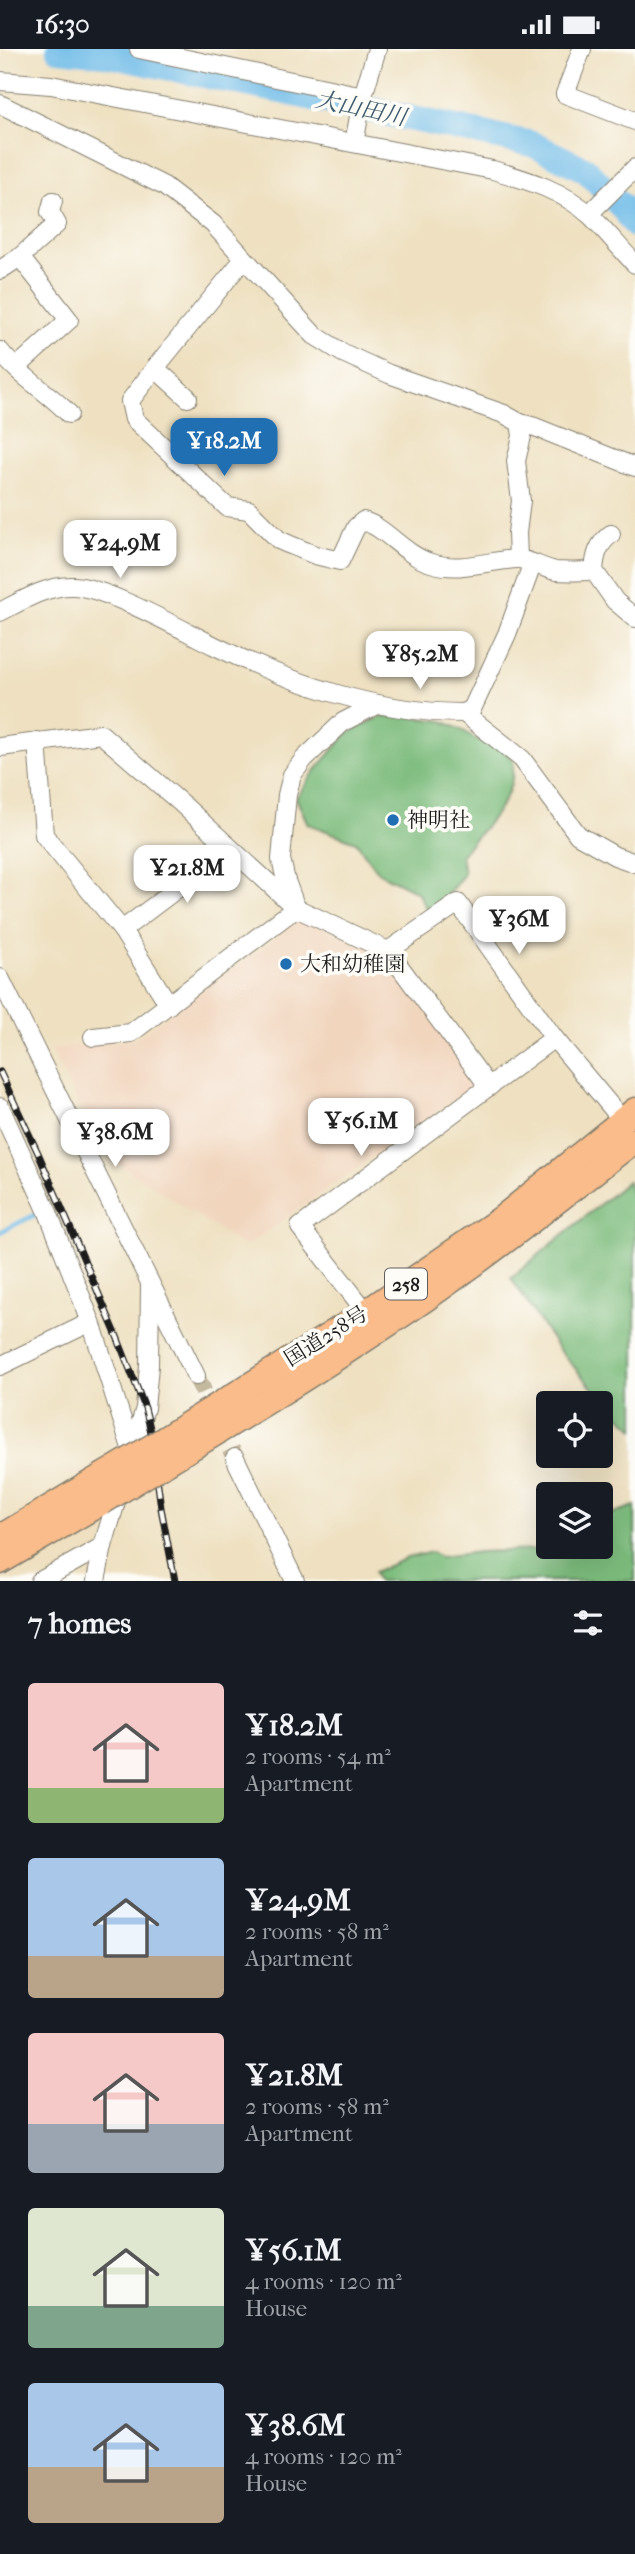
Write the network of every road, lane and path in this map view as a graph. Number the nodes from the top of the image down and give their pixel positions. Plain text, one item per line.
1 (139, 49) edge
2 (377, 49) edge
3 (582, 49) edge
4 (209, 56) edge
5 (0, 81) edge
6 (363, 99) junction
7 (0, 104) edge
8 (635, 121) edge
9 (355, 139) junction
10 (631, 172) edge
11 (54, 201) dead end
12 (594, 209) junction
13 (20, 257) junction
14 (243, 260) junction
15 (635, 264) edge
16 (0, 270) edge
17 (0, 351) edge
18 (17, 367) junction
19 (155, 368) junction
20 (187, 398) dead end
21 (69, 414) dead end
22 (520, 423) junction
23 (635, 467) edge
24 (611, 534) dead end
25 (525, 561) junction
26 (594, 572) junction
27 (0, 612) edge
28 (635, 618) edge
29 (378, 704) junction
30 (464, 713) junction
31 (37, 741) junction
32 (0, 747) edge
33 (230, 849) junction
34 (635, 863) edge
35 (296, 908) junction
36 (121, 930) junction
37 (388, 951) junction
38 (0, 978) edge
39 (169, 1005) junction
40 (93, 1037) dead end
41 (554, 1038) junction
42 (489, 1087) junction
43 (0, 1107) edge
44 (631, 1124) edge
45 (150, 1282) junction
46 (366, 1312) junction
47 (91, 1322) junction
48 (0, 1366) edge
49 (196, 1376) tunnel mouth
50 (168, 1449) junction
51 (132, 1451) junction
52 (234, 1458) tunnel mouth
53 (95, 1493) junction
54 (0, 1537) edge
55 (103, 1546) junction
56 (0, 1562) edge
57 (40, 1581) edge
58 (96, 1581) edge
59 (295, 1581) edge

1 - 4 street
2 - 6 street
3 - 8 street
4 - 6 street
5 - 9 street
6 - 9 street
7 - 14 street
9 - 12 street
10 - 12 street
11 - 13 street
12 - 15 street
13 - 16 street
13 - 18 street
14 - 19 street
14 - 22 street
17 - 18 street
18 - 21 street
19 - 20 street
19 - 25 street
22 - 23 street
22 - 25 street
24 - 26 street
25 - 26 street
25 - 30 street
26 - 28 street
27 - 29 street
29 - 30 street
29 - 35 street
30 - 34 street
31 - 32 street
31 - 33 street
31 - 36 street
33 - 35 street
33 - 36 street
35 - 37 street
35 - 39 street
36 - 39 street
37 - 41 street
37 - 42 street
38 - 45 street
39 - 40 street
41 - 42 street
41 - 44 street
42 - 46 street
43 - 47 street
44 - 46 highway, 国道258号 / 258
44 - 50 highway, 国道258号 / 258
45 - 49 street
45 - 51 street
46 - 50 highway, 国道258号 / 258
47 - 48 street
47 - 51 street
50 - 53 highway, 国道258号 / 258, bridge
51 - 55 street
52 - 59 street
53 - 54 highway, 国道258号 / 258
53 - 56 highway, 国道258号 / 258
55 - 57 street
55 - 58 street

